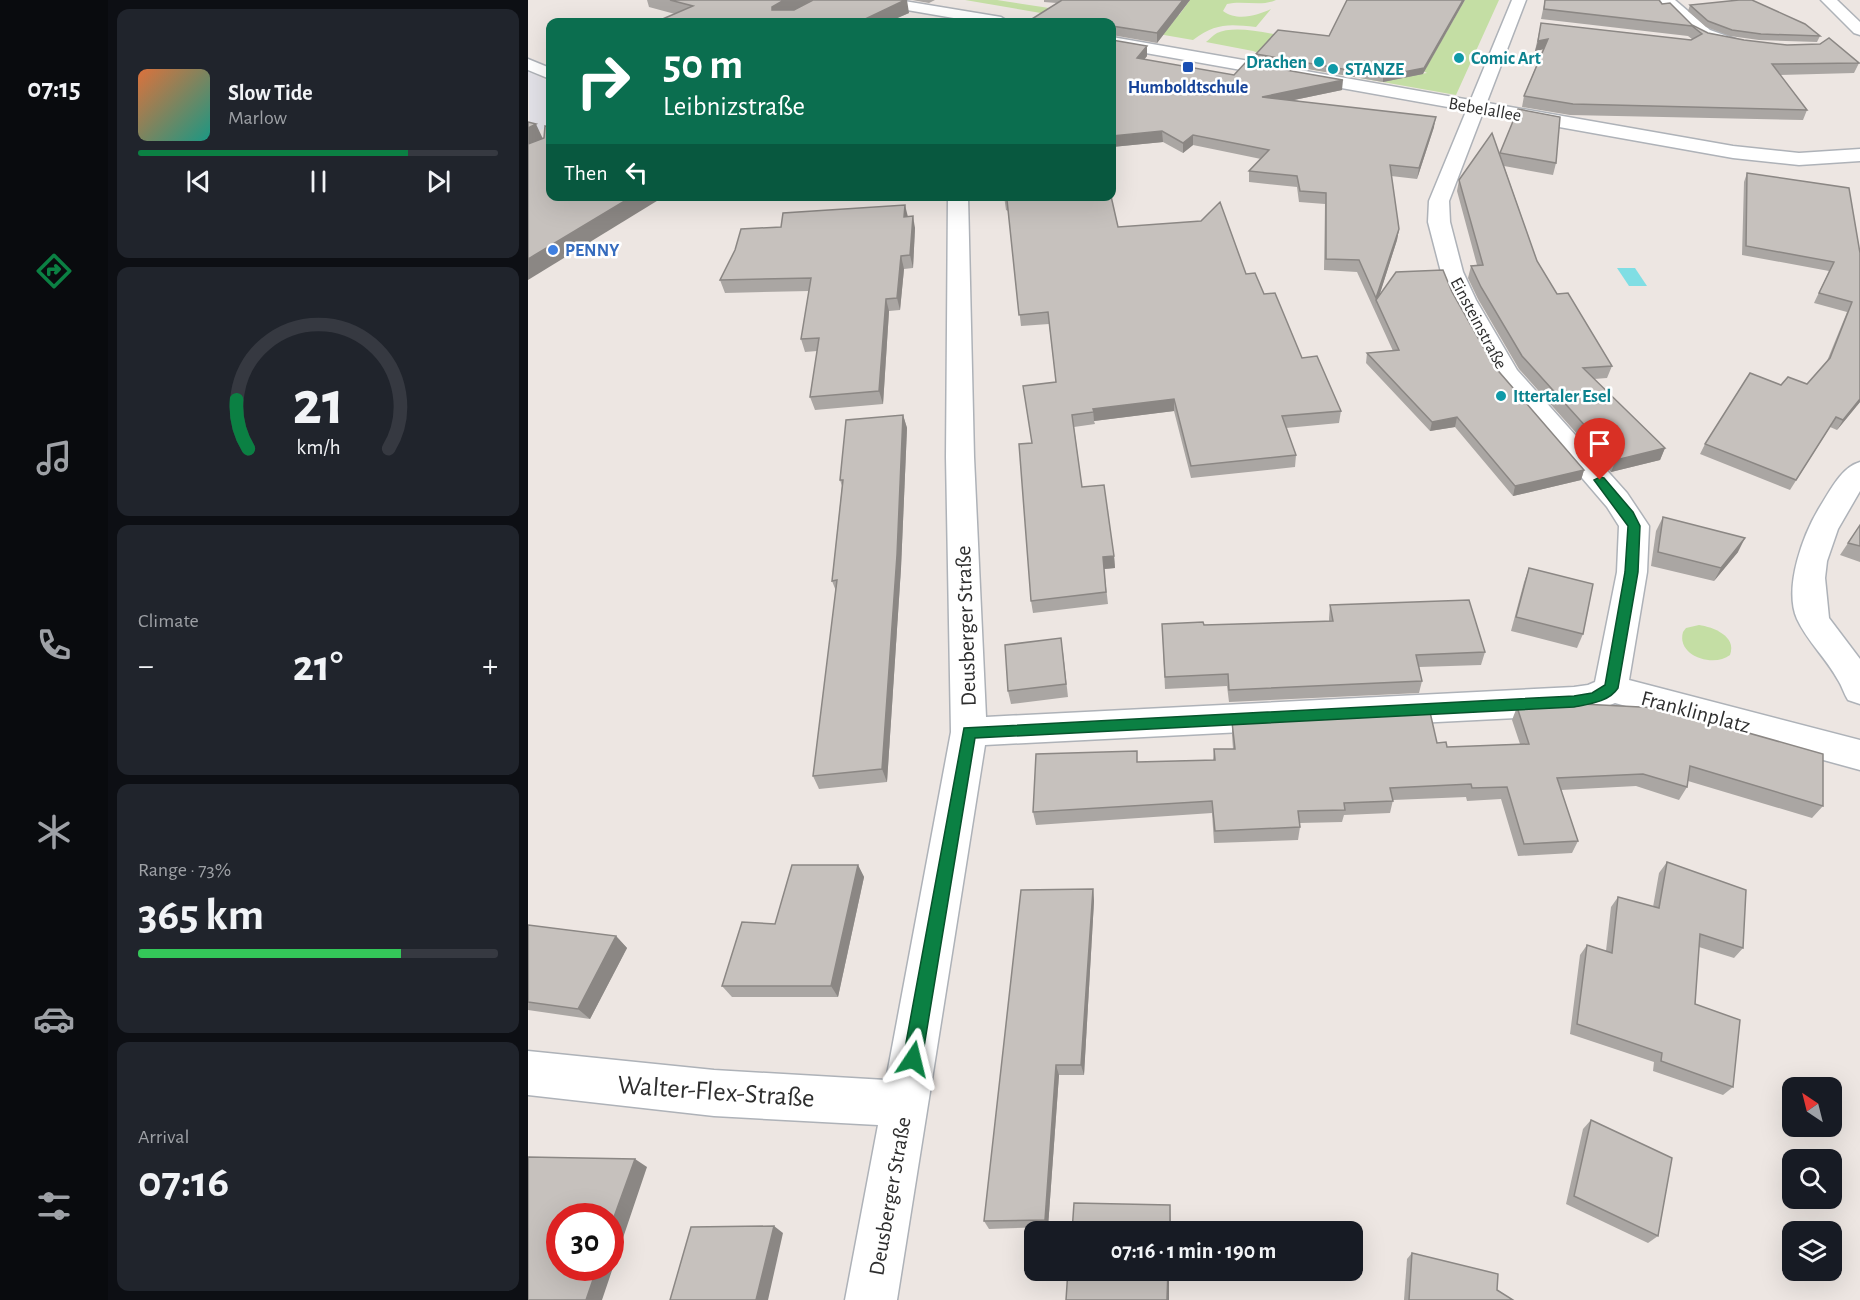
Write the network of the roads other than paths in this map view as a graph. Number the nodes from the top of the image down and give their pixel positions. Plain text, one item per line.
1 (872, 0) edge
2 (1519, 0) edge
3 (1667, 0) edge
4 (1828, 0) edge
5 (966, 18) edge
6 (1860, 30) edge
7 (1116, 43) edge
8 (1750, 44) edge
9 (528, 64) edge
10 (546, 72) edge
11 (1478, 108) junction
12 (1860, 155) edge
13 (958, 201) edge
14 (1860, 471) edge
15 (1632, 572) joint
16 (1611, 688) junction
17 (1860, 691) edge
18 (969, 732) junction
19 (1860, 755) edge
20 (528, 1073) edge
21 (905, 1104) junction
22 (871, 1300) edge

1 - 5 street
2 - 11 street, Einsteinstraße
3 - 8 street
4 - 6 street
7 - 11 street, Bebelallee
9 - 10 street
11 - 12 street, Bebelallee
11 - 15 street, Einsteinstraße
13 - 18 street, Deusberger Straße
14 - 17 street
15 - 16 street, Franklinplatz
16 - 18 street
16 - 19 street, Franklinplatz
18 - 21 street, Deusberger Straße
20 - 21 street, Walter-Flex-Straße
21 - 22 street, Deusberger Straße

